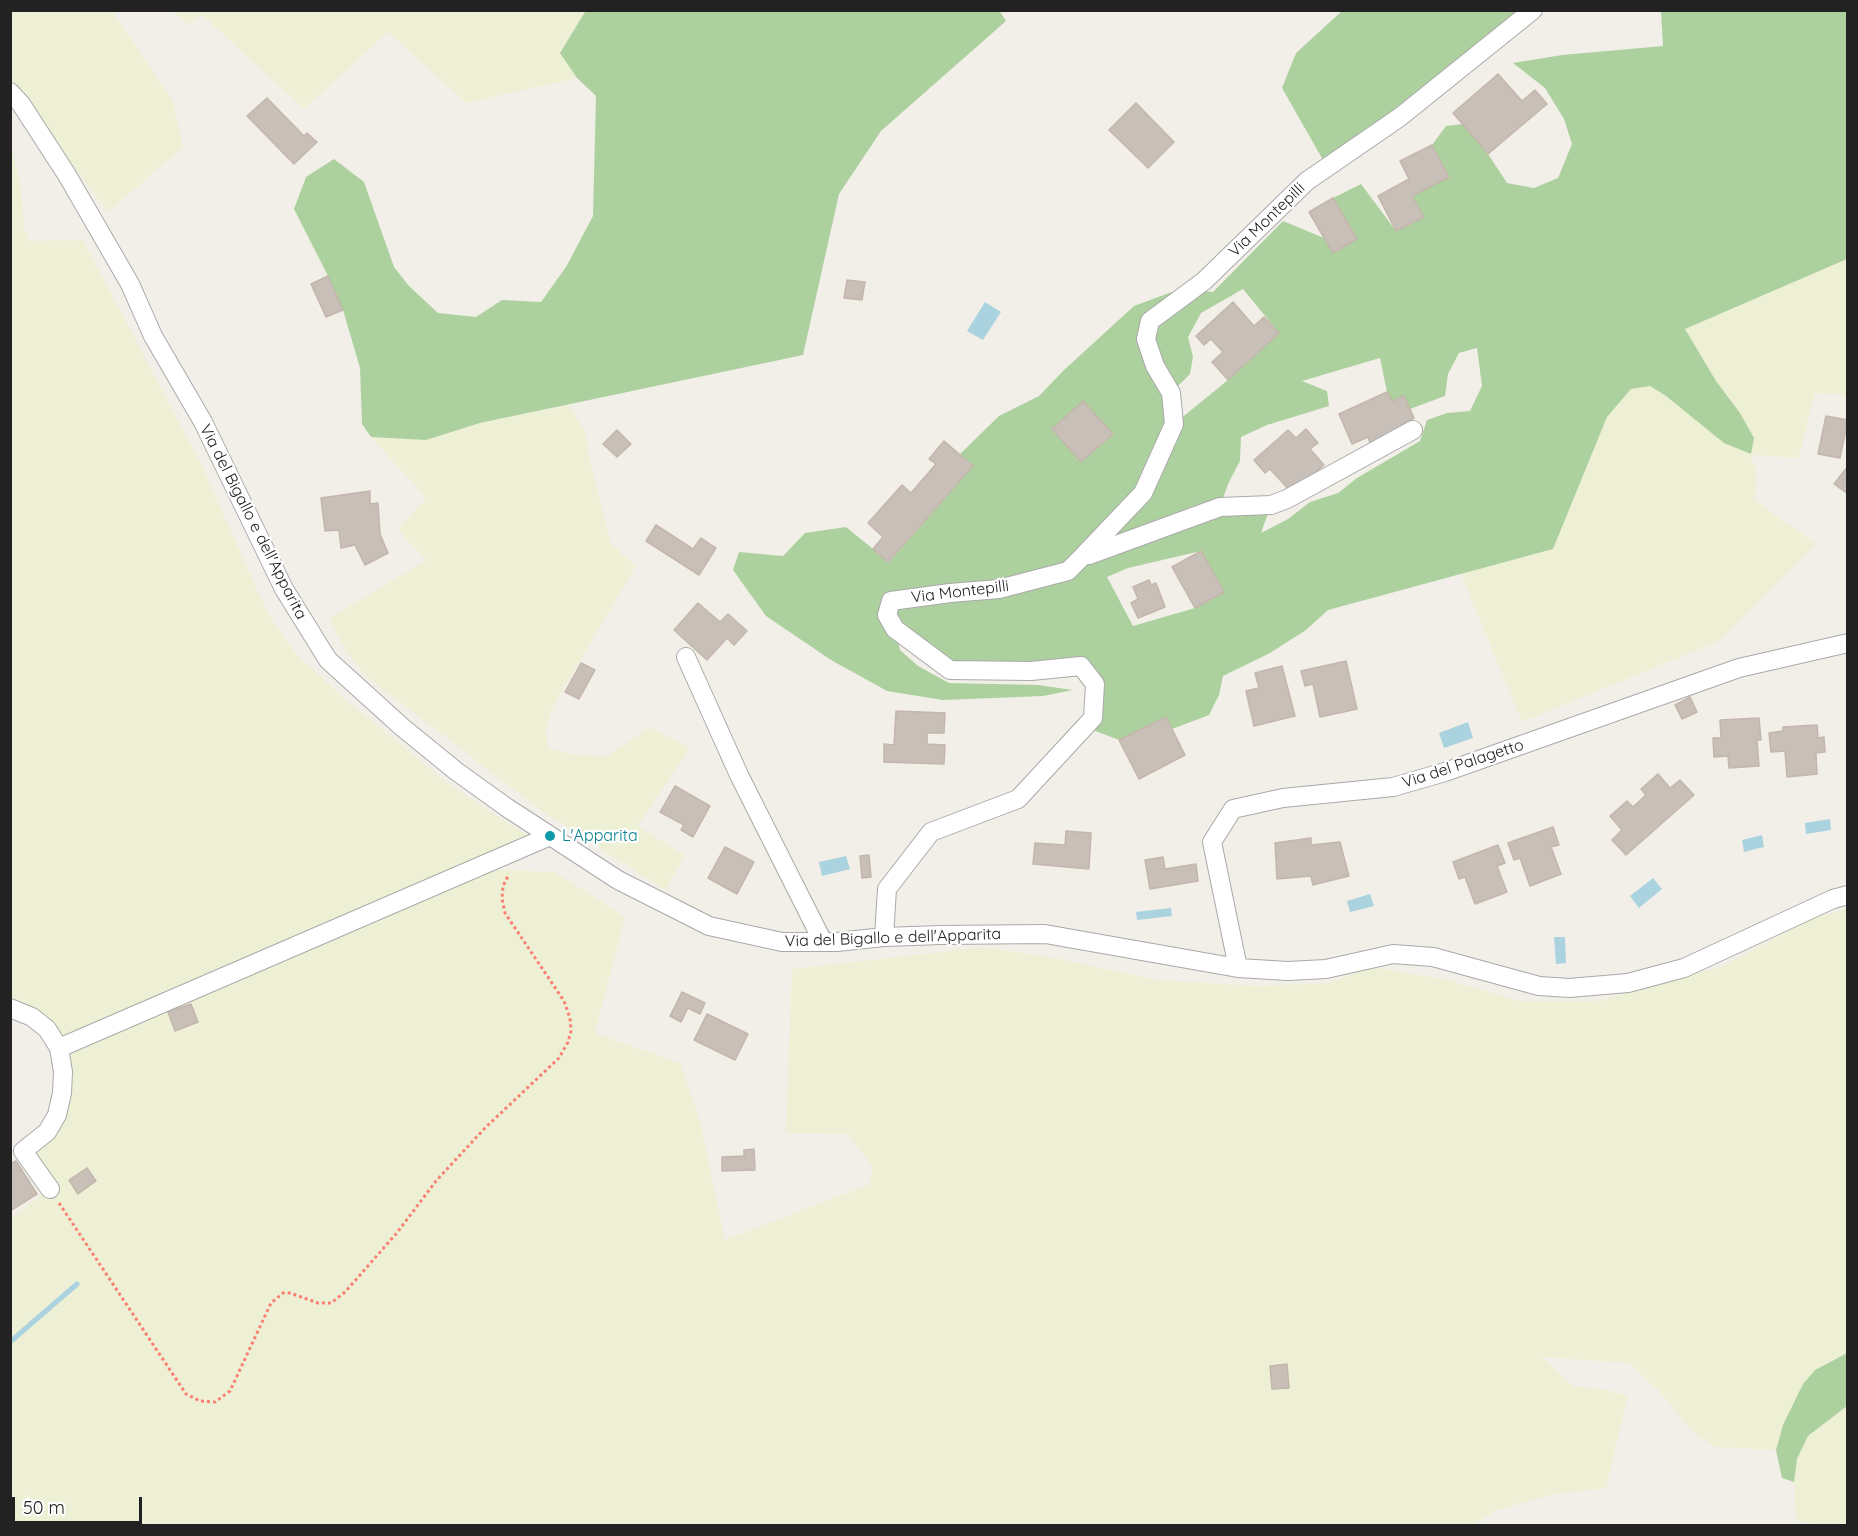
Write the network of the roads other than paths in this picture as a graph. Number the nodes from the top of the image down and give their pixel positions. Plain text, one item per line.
1 (1533, 10) edge
2 (10, 92) edge
3 (1413, 430) dead end
4 (1082, 557) junction
5 (1848, 643) edge
6 (686, 657) dead end
7 (550, 836) junction
8 (1848, 895) edge
9 (884, 937) junction
10 (823, 942) junction
11 (1238, 968) junction
12 (10, 1008) edge
13 (59, 1048) junction
14 (50, 1189) road end

1 - 4 street, Via Montepilli
2 - 7 street, Via del Bigallo e dell'Apparita
3 - 4 street
4 - 9 street, Via Montepilli
5 - 11 street, Via del Palagetto
6 - 10 street
7 - 10 street, Via del Bigallo e dell'Apparita
7 - 13 street
8 - 11 street, Via del Bigallo e dell'Apparita
9 - 10 street, Via del Bigallo e dell'Apparita
9 - 11 street, Via del Bigallo e dell'Apparita
12 - 13 street
13 - 14 street

